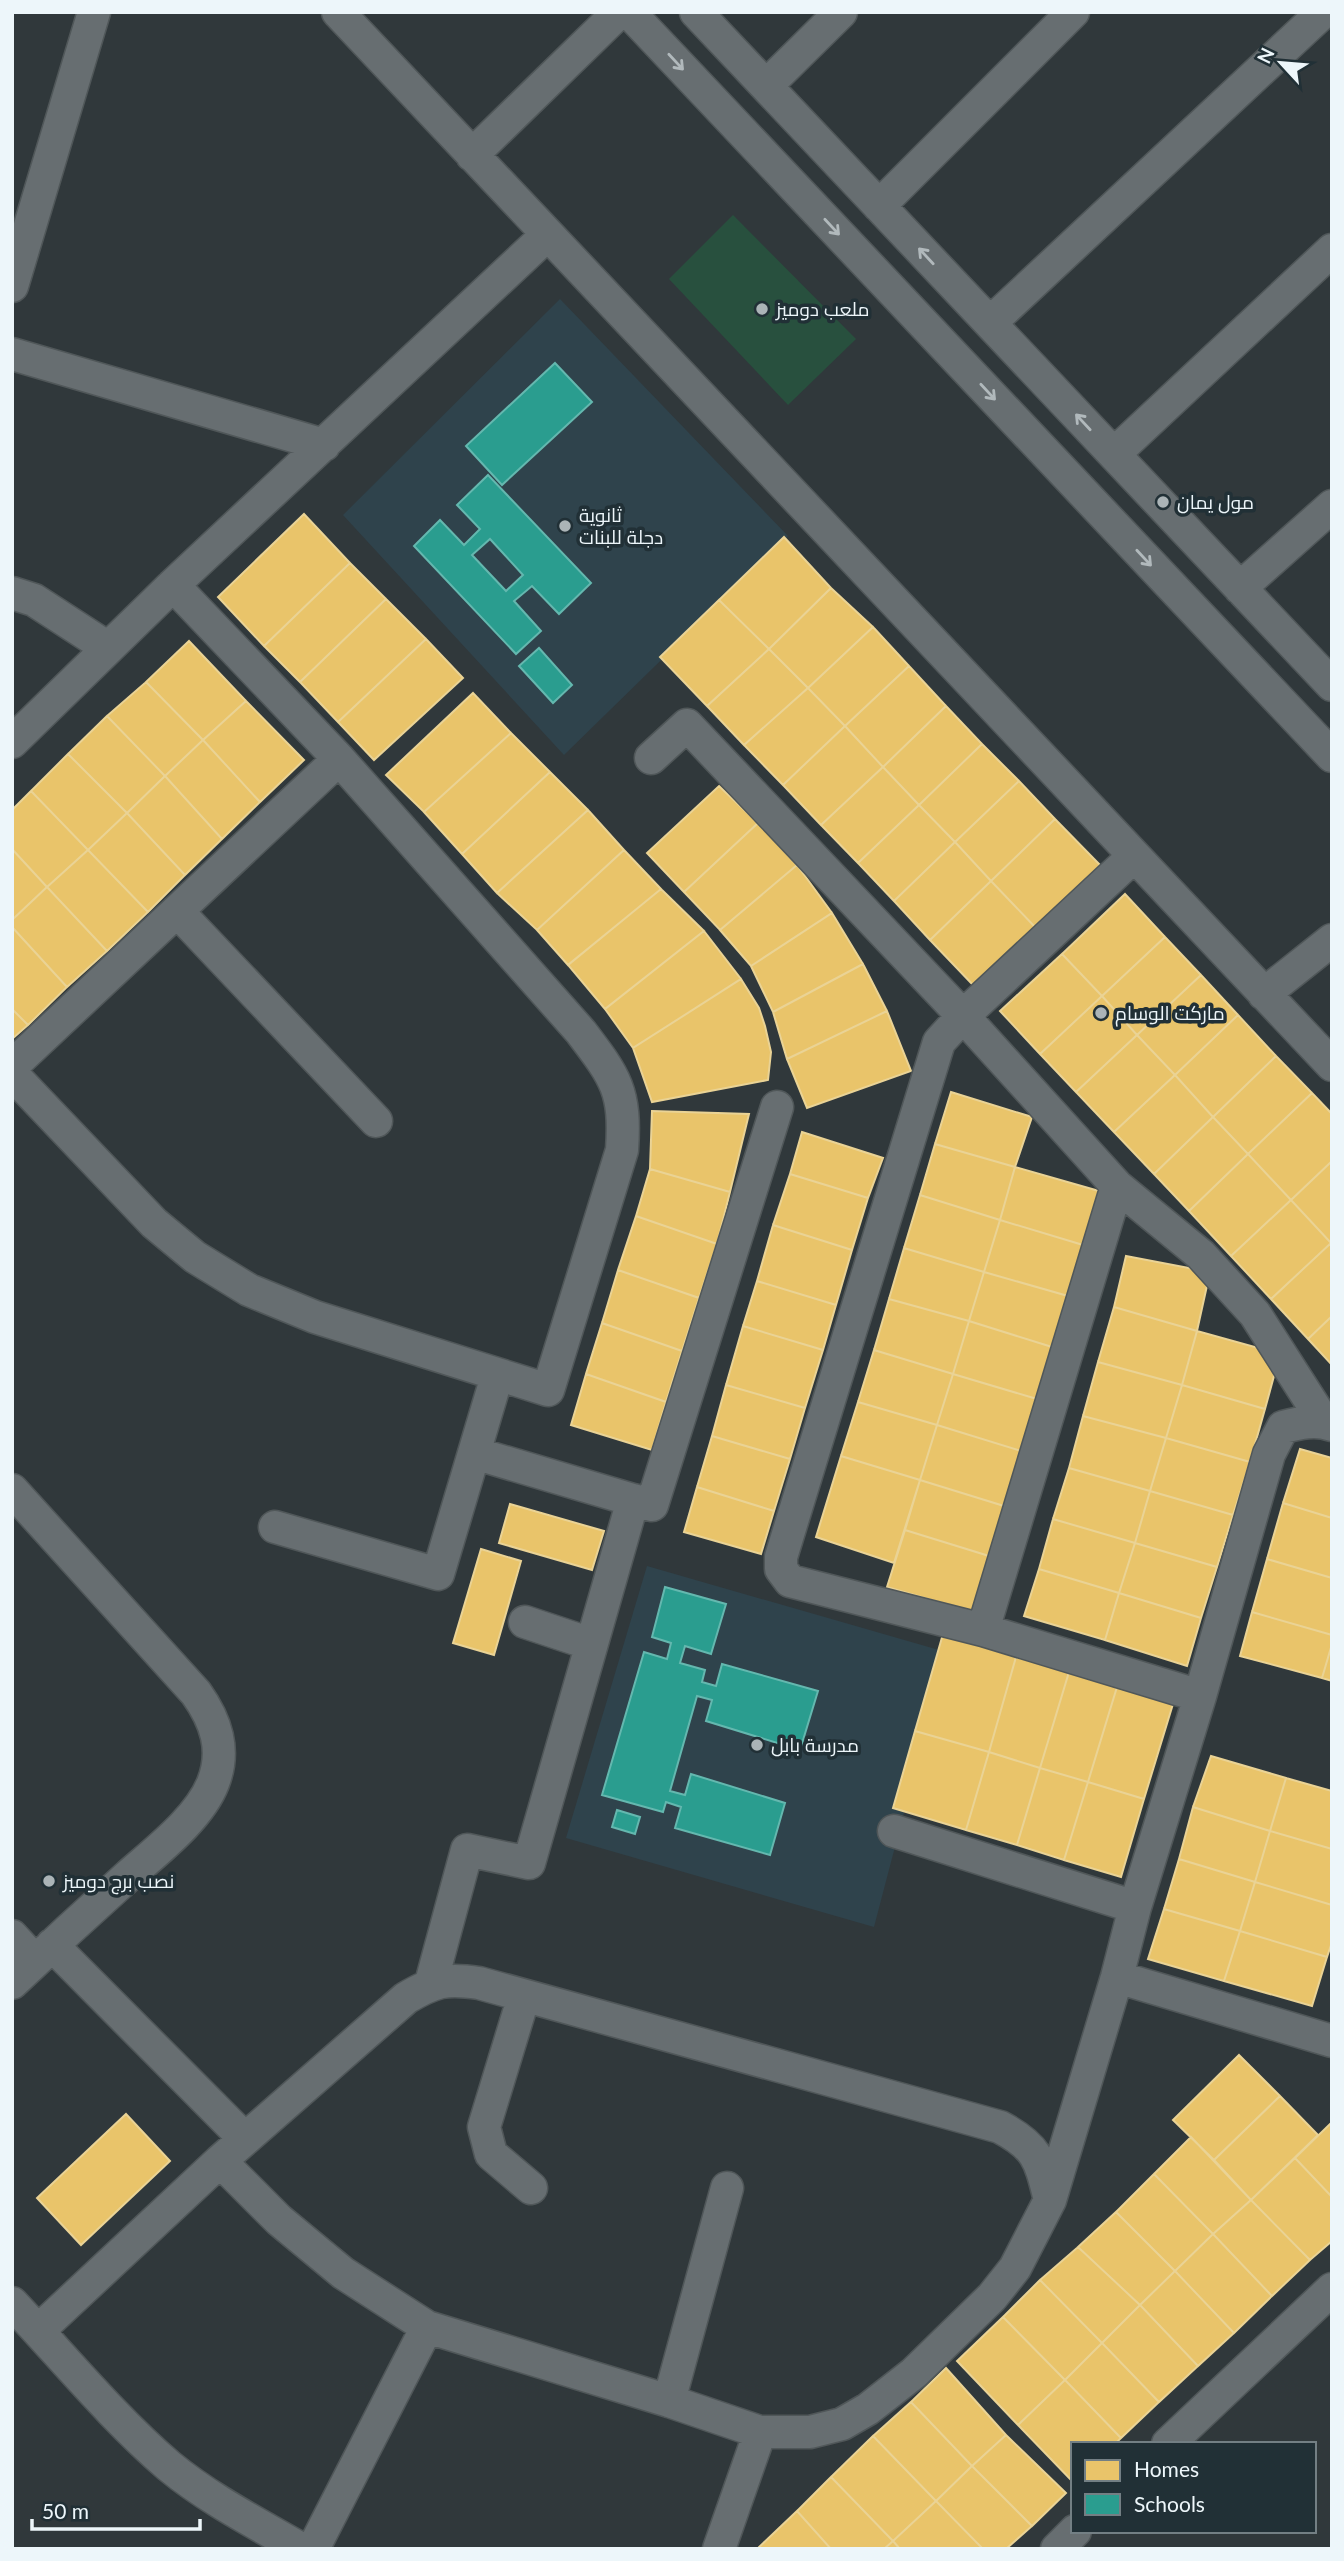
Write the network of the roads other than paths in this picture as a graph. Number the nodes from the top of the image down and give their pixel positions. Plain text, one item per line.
1 (94, 12) edge
2 (338, 12) edge
3 (619, 12) edge
4 (629, 12) edge
5 (696, 12) edge
6 (841, 12) edge
7 (1073, 12) edge
8 (1323, 12) edge
9 (766, 86) junction
10 (471, 155) junction
11 (879, 206) junction
12 (547, 235) junction
13 (1332, 250) edge
14 (12, 286) edge
15 (990, 323) junction
16 (12, 354) edge
17 (324, 445) junction
18 (1114, 454) junction
19 (1332, 506) edge
20 (173, 585) junction
21 (1240, 588) junction
22 (12, 593) edge
23 (1276, 626) junction
24 (108, 648) junction
25 (1240, 658) junction
26 (1332, 685) edge
27 (12, 741) edge
28 (1332, 756) edge
29 (651, 758) dead end
30 (340, 759) junction
31 (1133, 857) junction
32 (177, 911) junction
33 (1332, 940) edge
34 (1264, 994) junction
35 (963, 1016) junction
36 (1332, 1065) edge
37 (12, 1066) edge
38 (12, 1074) edge
39 (777, 1107) dead end
40 (376, 1121) dead end
41 (1118, 1186) junction
42 (497, 1376) junction
43 (1328, 1423) edge
44 (474, 1453) junction
45 (12, 1490) edge
46 (633, 1500) junction
47 (275, 1527) dead end
48 (525, 1622) dead end
49 (983, 1630) junction
50 (591, 1644) junction
51 (1200, 1696) junction
52 (894, 1831) dead end
53 (1135, 1907) junction
54 (12, 1936) edge
55 (44, 1953) junction
56 (1117, 1976) junction
57 (12, 1983) edge
58 (431, 1983) junction
59 (524, 1996) junction
60 (1330, 2034) edge
61 (245, 2140) junction
62 (220, 2161) junction
63 (531, 2188) dead end
64 (727, 2188) dead end
65 (1049, 2200) junction
66 (1332, 2288) edge
67 (12, 2303) edge
68 (427, 2327) junction
69 (38, 2331) junction
70 (669, 2401) junction
71 (761, 2432) junction
72 (1170, 2442) edge
73 (1073, 2533) edge
74 (301, 2549) edge
75 (313, 2549) edge
76 (719, 2549) edge
77 (1057, 2549) edge

1 - 14 street
2 - 10 street
3 - 10 street
4 -> 25 street
5 - 9 street
6 - 9 street
7 - 11 street
8 - 15 street
9 - 11 street
10 - 12 street
15 -> 11 street
12 - 17 street
12 - 31 street
13 - 18 street
18 -> 15 street
16 - 17 street
17 - 20 street
18 - 21 street
19 - 21 street
20 - 24 street
20 - 30 street
21 - 23 street
22 - 24 street
23 - 25 street
23 - 26 street
24 - 27 street
25 - 28 street
29 - 35 street
30 - 32 street
30 - 42 street
31 - 34 street
31 - 35 street
32 - 37 street
32 - 40 street
33 - 34 street
34 - 36 street
35 - 41 street
35 - 49 street
38 - 42 street
39 - 46 street
41 - 43 street
41 - 49 street
42 - 44 street
43 - 51 street
44 - 46 street
44 - 47 street
45 - 55 street
46 - 50 street
48 - 50 street
49 - 51 street
50 - 58 street
51 - 53 street
52 - 53 street
53 - 56 street
54 - 55 street
55 - 57 street
55 - 61 street
56 - 60 street
56 - 65 street
58 - 59 street
58 - 61 street
59 - 63 street
59 - 65 street
61 - 62 street
62 - 68 street
62 - 69 street
64 - 70 street
65 - 71 street
66 - 72 street
67 - 69 street
68 - 70 street
68 - 75 street
69 - 74 street
70 - 71 street
71 - 76 street
73 - 77 street

